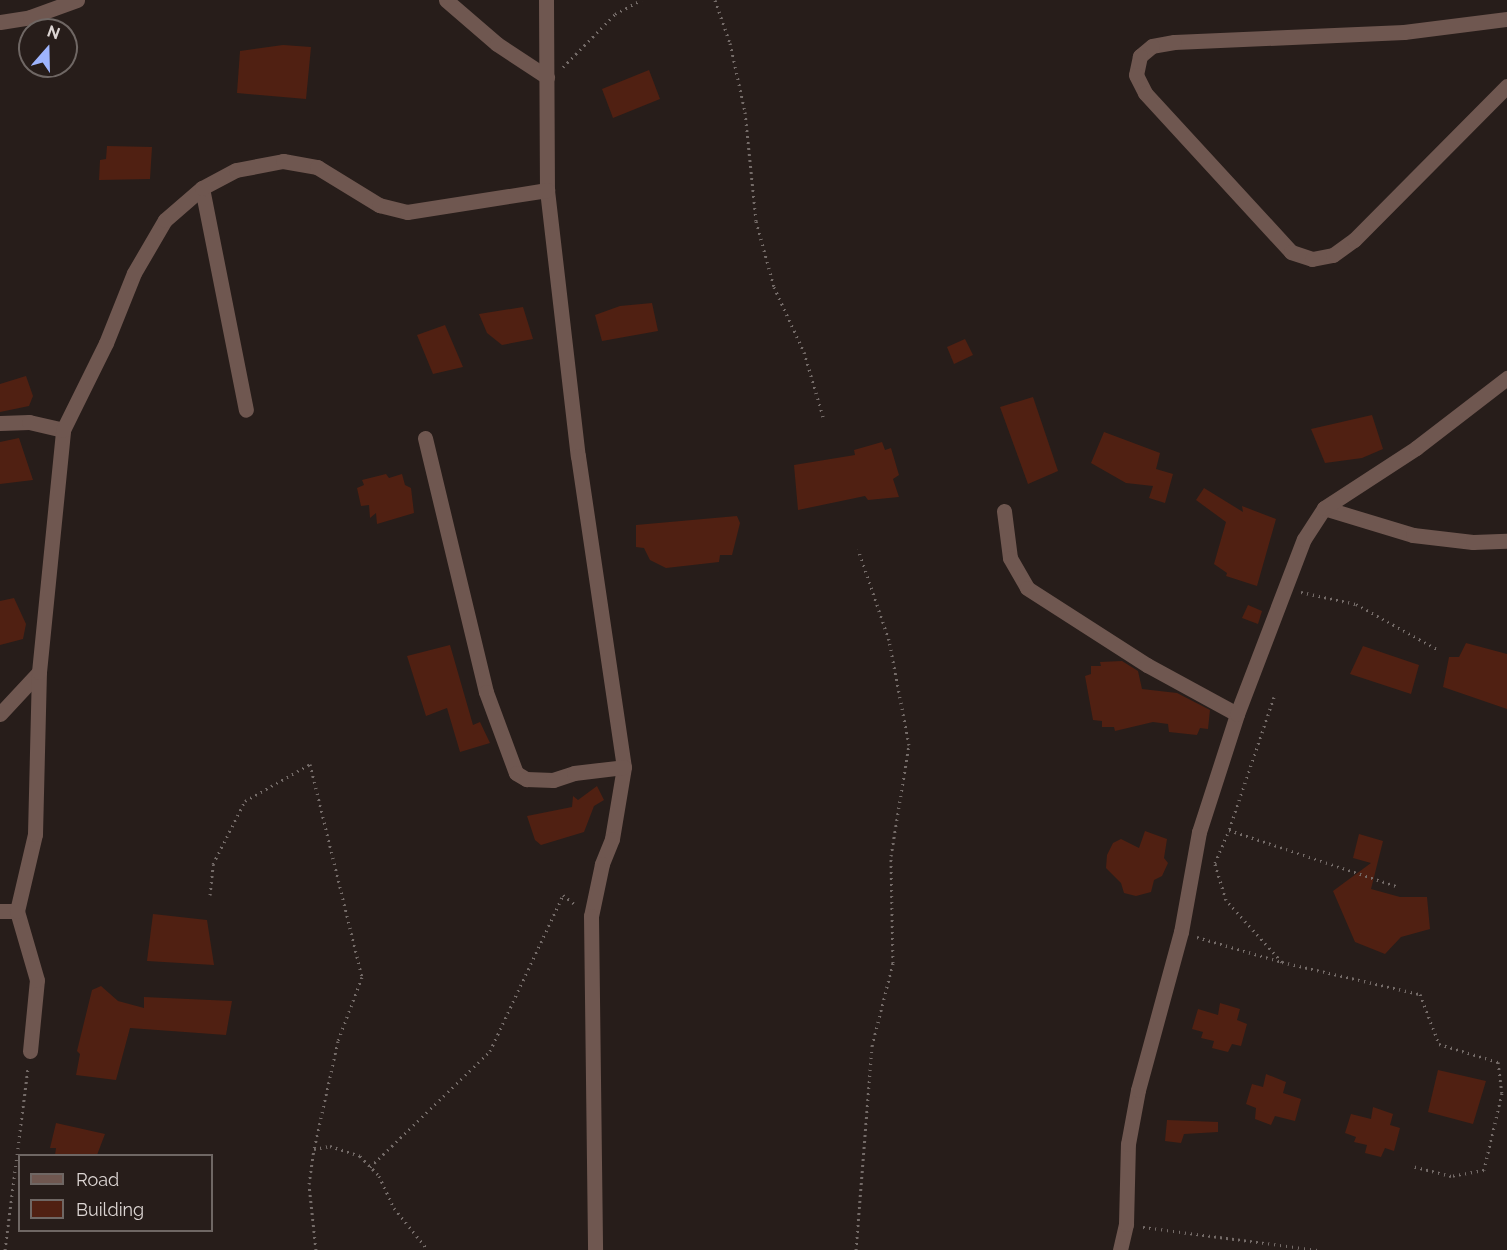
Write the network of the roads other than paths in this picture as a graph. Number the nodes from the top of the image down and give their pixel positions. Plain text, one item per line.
1 (77, 0) edge
2 (446, 0) edge
3 (546, 0) edge
4 (1507, 19) edge
5 (0, 22) edge
6 (546, 77) junction
7 (1507, 86) edge
8 (202, 188) junction
9 (547, 190) junction
10 (1507, 378) edge
11 (246, 410) dead end
12 (0, 423) edge
13 (63, 430) junction
14 (425, 438) dead end
15 (1324, 508) junction
16 (1004, 511) dead end
17 (1507, 541) edge
18 (39, 672) junction
19 (0, 714) edge
20 (1237, 714) junction
21 (624, 766) junction
22 (0, 911) edge
23 (17, 911) junction
24 (30, 1051) road end
25 (595, 1250) edge
26 (1120, 1250) edge

1 - 5 street
2 - 6 street
3 - 6 street
4 - 7 street
6 - 9 street
8 - 9 street
8 - 11 street
8 - 13 street
9 - 21 street
10 - 15 street
12 - 13 street
13 - 18 street
14 - 21 street
15 - 17 street
15 - 20 street
16 - 20 street
18 - 19 street
18 - 23 street
20 - 26 street
21 - 25 street
22 - 23 street
23 - 24 street

